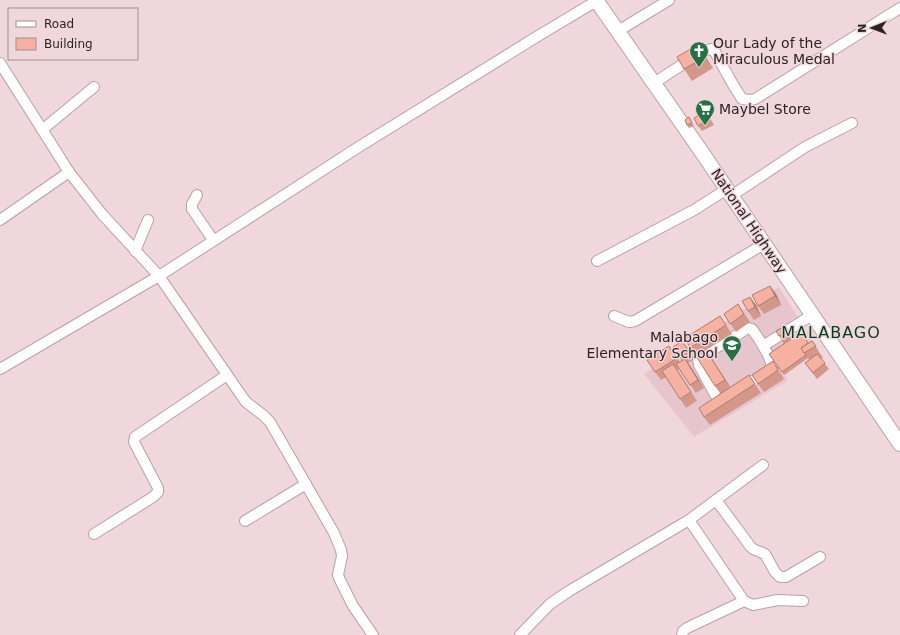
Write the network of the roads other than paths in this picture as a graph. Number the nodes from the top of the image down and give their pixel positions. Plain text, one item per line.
1 (597, 0) edge
2 (669, 0) edge
3 (900, 8) edge
4 (618, 31) junction
5 (0, 63) edge
6 (654, 83) junction
7 (94, 86) dead end
8 (852, 123) dead end
9 (42, 130) junction
10 (69, 172) junction
11 (729, 192) junction
12 (197, 195) dead end
13 (0, 220) edge
14 (148, 220) dead end
15 (213, 240) junction
16 (764, 244) junction
17 (135, 251) junction
18 (598, 261) dead end
19 (159, 276) junction
20 (812, 315) junction
21 (614, 316) dead end
22 (763, 346) junction
23 (0, 369) edge
24 (227, 375) junction
25 (900, 443) edge
26 (763, 465) dead end
27 (306, 484) junction
28 (716, 500) junction
29 (689, 520) junction
30 (245, 521) dead end
31 (94, 534) dead end
32 (820, 557) dead end
33 (744, 601) junction
34 (803, 601) dead end
35 (373, 635) edge
36 (520, 635) edge
37 (682, 635) edge

1 - 4 highway, National Highway
1 - 15 street
2 - 4 street
3 - 6 street
4 - 6 highway, National Highway
5 - 9 street
6 - 11 highway, National Highway
7 - 9 street
8 - 11 street
9 - 10 street
10 - 13 street
10 - 17 street
11 - 16 highway, National Highway
11 - 18 street
12 - 15 street
14 - 17 street
15 - 19 street
16 - 20 highway, National Highway
16 - 21 street
17 - 19 street
19 - 23 street
19 - 24 street
20 - 22 street
20 - 25 highway, National Highway
22 - 22 street
24 - 27 street
24 - 31 street
26 - 28 street
27 - 30 street
27 - 35 street
28 - 29 street
28 - 32 street
29 - 33 street
29 - 36 street
33 - 34 street
33 - 37 street

